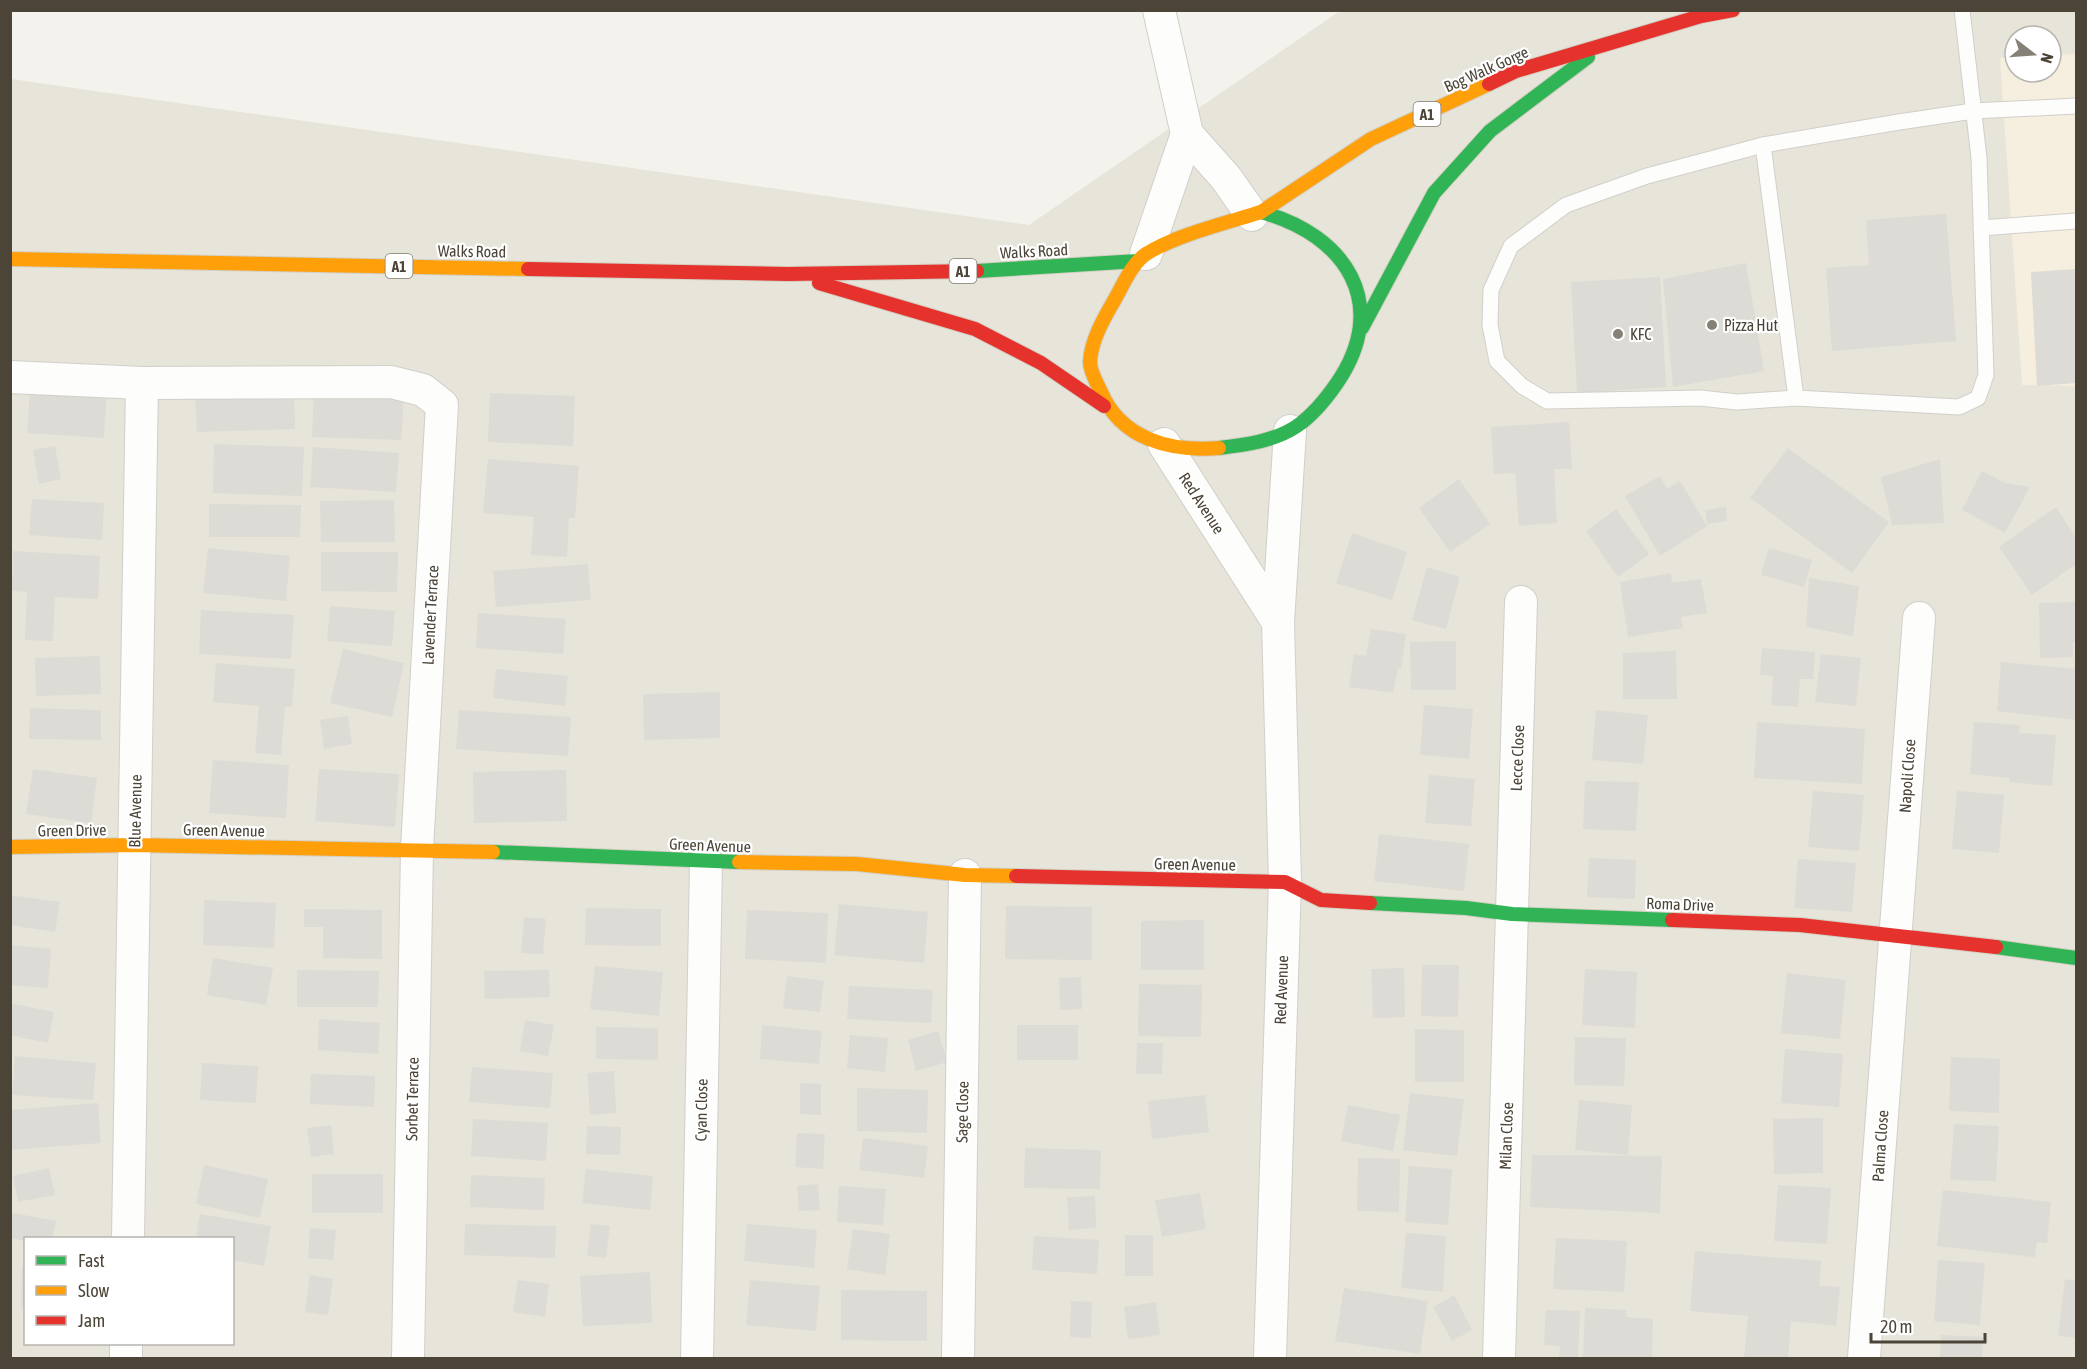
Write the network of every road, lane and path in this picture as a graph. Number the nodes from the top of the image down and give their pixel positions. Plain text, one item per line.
1 (1159, 10) edge
2 (1733, 10) edge
3 (1962, 10) edge
4 (1606, 43) junction
5 (2076, 106) edge
6 (1973, 111) junction
7 (1187, 134) junction
8 (1763, 145) junction
9 (1256, 213) junction
10 (2076, 221) edge
11 (1982, 228) junction
12 (1142, 257) junction
13 (10, 259) edge
14 (788, 274) junction
15 (1361, 331) junction
16 (10, 377) edge
17 (142, 382) junction
18 (1796, 398) junction
19 (1104, 406) junction
20 (1290, 431) junction
21 (1164, 444) junction
22 (1521, 602) dead end
23 (1919, 618) dead end
24 (1278, 622) junction
25 (134, 845) junction
26 (10, 847) edge
27 (417, 849) junction
28 (706, 862) junction
29 (965, 875) junction
30 (1284, 882) junction
31 (1512, 914) junction
32 (1895, 934) junction
33 (2076, 958) edge
34 (128, 1237) edge
35 (408, 1354) edge
36 (958, 1354) edge
37 (697, 1359) edge
38 (1270, 1359) edge
39 (1499, 1359) edge
40 (1864, 1359) edge

1 - 7 street
2 - 4 main road, Bog Walk Gorge / A1
3 - 6 lane
4 - 9 main road, Bog Walk Gorge / A1
4 - 15 main road, Bog Walk Gorge / A1
5 - 6 lane
6 - 8 lane
6 - 11 lane
7 - 9 street
7 - 12 street
8 - 18 lane
8 - 18 lane
9 - 12 main road, Bog Walk Gorge
9 - 15 main road
10 - 11 lane
11 - 18 lane
12 - 14 main road, Walks Road / A1
12 - 19 main road
13 - 14 main road, Walks Road / A1
14 - 19 main road, Walks Road / A1
15 - 20 main road, Bog Walk Gorge
16 - 17 street
17 - 25 street, Blue Avenue
17 - 27 street, Lavender Terrace
19 - 21 main road, Walks Road
20 - 21 main road, Walks Road
20 - 24 street, Red Avenue
21 - 24 street, Red Avenue
22 - 31 street, Lecce Close
23 - 32 street, Napoli Close
24 - 30 street, Red Avenue
25 - 26 main road, Green Drive
25 - 27 main road, Green Avenue
25 - 34 street, Blue Avenue
27 - 28 main road, Green Avenue
27 - 35 street, Sorbet Terrace
28 - 29 main road, Green Avenue
28 - 37 street, Cyan Close
29 - 30 main road, Green Avenue
29 - 36 street, Sage Close
30 - 31 main road, Roma Drive
30 - 38 street, Red Avenue
31 - 32 main road, Roma Drive
31 - 39 street, Milan Close
32 - 33 main road, Roma Drive
32 - 40 street, Palma Close

